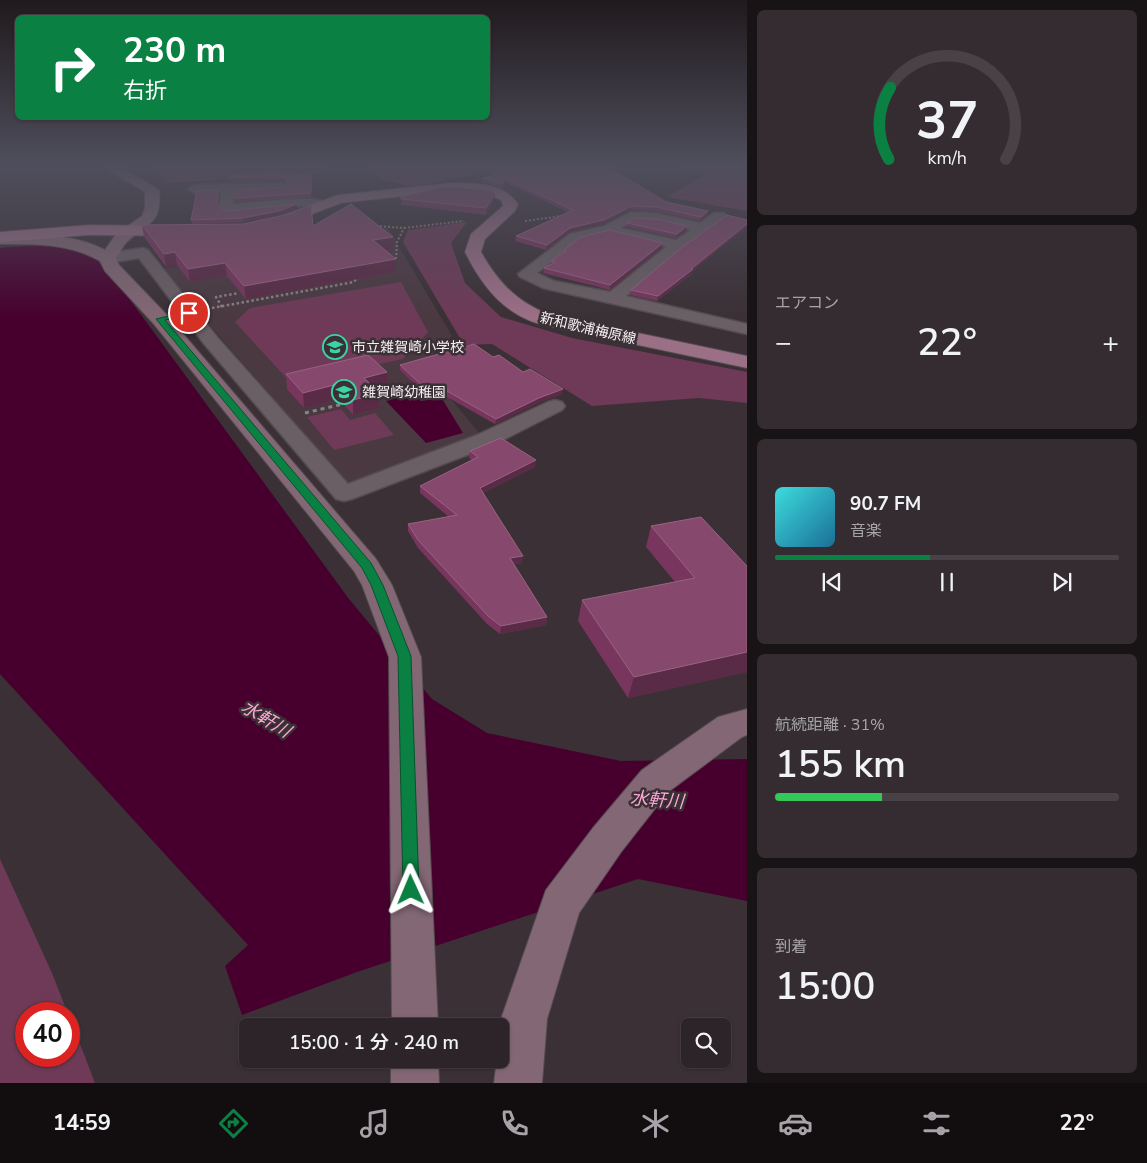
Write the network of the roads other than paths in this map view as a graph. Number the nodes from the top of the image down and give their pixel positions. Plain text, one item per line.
1 (719, 216) dead end
2 (149, 217) edge
3 (294, 217) edge
4 (501, 217) edge
5 (630, 217) edge
6 (644, 217) edge
7 (266, 225) edge
8 (702, 228) junction
9 (137, 229) junction
10 (609, 229) junction
11 (198, 231) edge
12 (0, 238) edge
13 (678, 245) junction
14 (108, 258) junction
15 (613, 298) junction
16 (193, 312) junction
17 (160, 319) junction
18 (747, 329) edge
19 (746, 359) edge
20 (555, 406) dead end
21 (738, 724) edge
22 (415, 1018) edge
23 (415, 1068) edge
24 (414, 1083) edge
25 (518, 1083) edge

1 - 8 street
2 - 9 street
3 - 7 main road, 新和歌浦梅原線
4 - 19 main road, 新和歌浦梅原線
5 - 10 street
6 - 8 street
8 - 13 street
9 - 11 main road
9 - 12 main road
9 - 14 street
10 - 13 street
10 - 15 street
12 - 14 street
13 - 15 street
14 - 16 street
14 - 17 street
15 - 18 street
16 - 17 street
16 - 20 street
17 - 22 street
21 - 25 street
23 - 24 street

